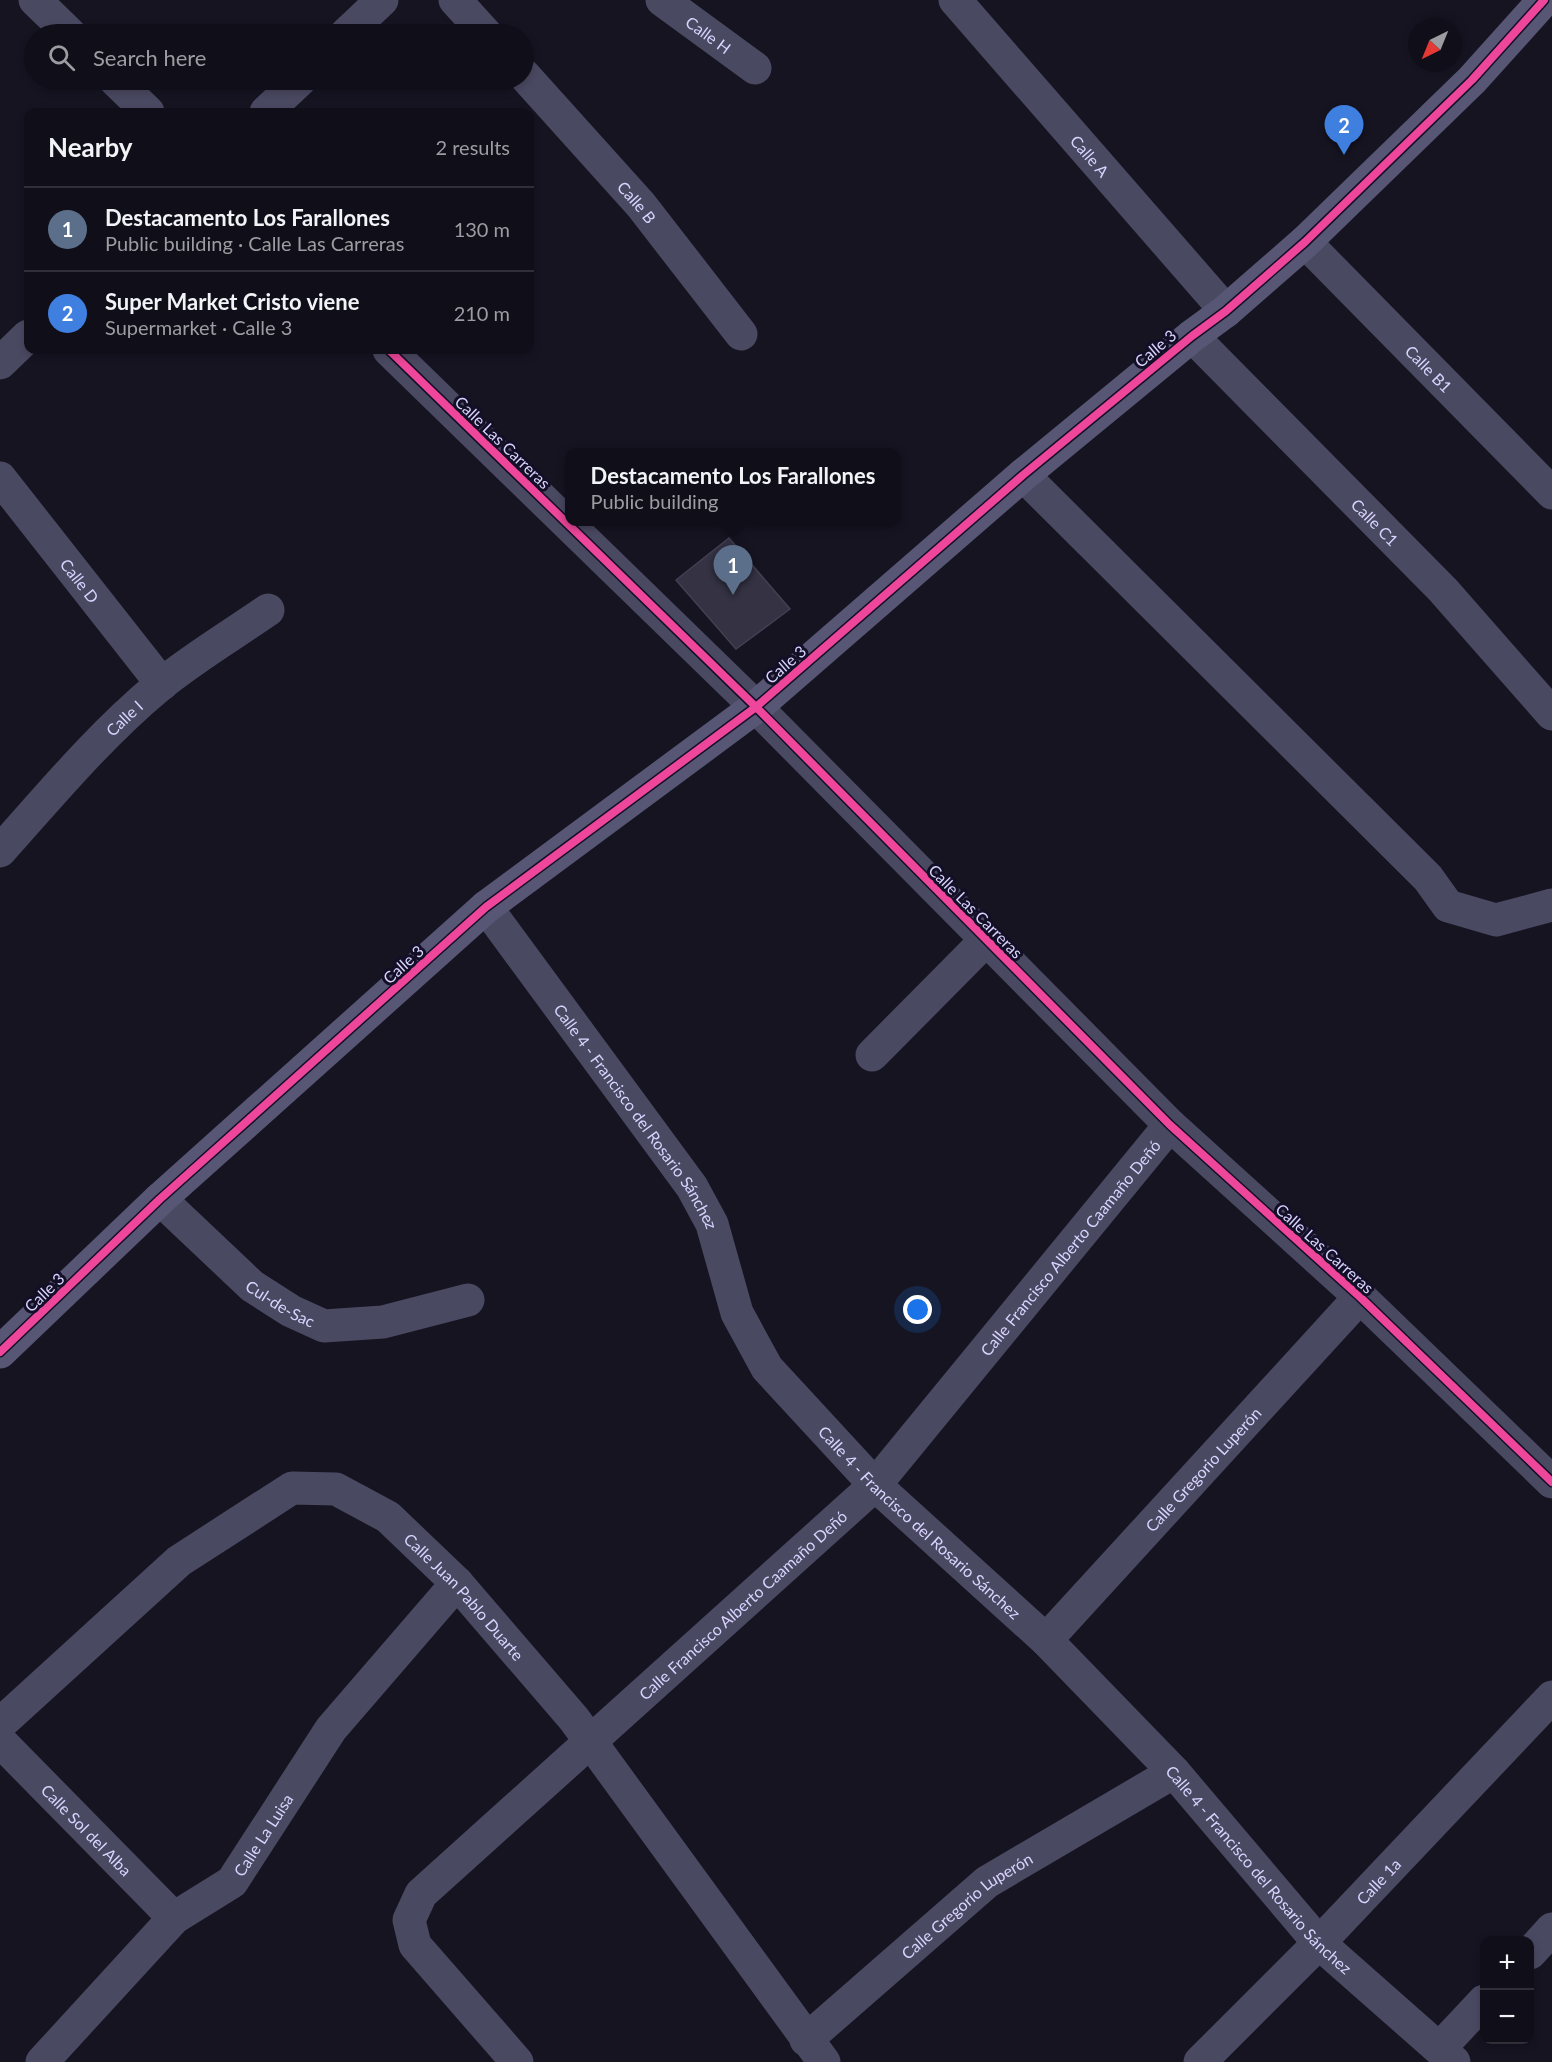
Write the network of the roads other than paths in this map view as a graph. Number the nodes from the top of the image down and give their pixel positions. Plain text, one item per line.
1 (35, 0) edge
2 (382, 0) edge
3 (662, 0) edge
4 (955, 0) edge
5 (1544, 0) edge
6 (459, 1) edge
7 (60, 24) edge
8 (357, 24) edge
9 (478, 24) edge
10 (755, 68) dead end
11 (534, 86) edge
12 (125, 90) edge
13 (289, 90) edge
14 (144, 108) edge
15 (270, 108) edge
16 (1305, 242) junction
17 (1226, 311) junction
18 (741, 334) dead end
19 (1192, 336) junction
20 (24, 340) edge
21 (393, 354) edge
22 (0, 363) edge
23 (1023, 475) junction
24 (0, 478) edge
25 (1552, 494) edge
26 (565, 521) edge
27 (570, 526) edge
28 (268, 610) dead end
29 (162, 684) junction
30 (756, 707) junction
31 (1552, 714) edge
32 (0, 851) edge
33 (1552, 905) edge
34 (486, 907) junction
35 (986, 940) junction
36 (872, 1055) dead end
37 (1170, 1125) junction
38 (160, 1199) junction
39 (1360, 1297) junction
40 (468, 1300) dead end
41 (0, 1352) edge
42 (1552, 1482) edge
43 (875, 1485) junction
44 (457, 1583) junction
45 (1046, 1640) junction
46 (1552, 1697) edge
47 (0, 1724) edge
48 (0, 1741) edge
49 (589, 1742) junction
50 (1174, 1772) junction
51 (174, 1918) junction
52 (1552, 1929) edge
53 (1319, 1943) junction
54 (1534, 1949) edge
55 (1480, 2008) edge
56 (815, 2051) edge
57 (1447, 2055) edge
58 (42, 2062) edge
59 (517, 2062) edge
60 (1200, 2062) edge

1 - 7 street
2 - 8 street
3 - 10 street, Calle H
4 - 17 street, Calle A
5 - 16 street, Calle 3
6 - 9 street
11 - 18 street, Calle B
12 - 14 street
13 - 15 street
16 - 17 street, Calle 3
16 - 25 street, Calle B1
17 - 19 street, Calle 3
19 - 23 street, Calle 3
19 - 31 street, Calle C1
20 - 22 street
21 - 26 street, Calle Las Carreras
23 - 30 street, Calle 3
23 - 33 street
24 - 29 street, Calle D
27 - 30 street, Calle Las Carreras
28 - 29 street, Calle I
29 - 32 street, Calle I
30 - 34 street, Calle 3
30 - 35 street, Calle Las Carreras
34 - 38 street, Calle 3
34 - 43 street, Calle 4 - Francisco del Rosario Sánchez
35 - 36 street
35 - 37 street, Calle Las Carreras
37 - 39 street, Calle Las Carreras
37 - 43 street, Calle Francisco Alberto Caamaño Deñó
38 - 40 street, Cul-de-Sac
38 - 41 street, Calle 3
39 - 42 street, Calle Las Carreras
39 - 45 street, Calle Gregorio Luperón
43 - 45 street, Calle 4 - Francisco del Rosario Sánchez
43 - 49 street, Calle Francisco Alberto Caamaño Deñó
44 - 47 street, Calle Juan Pablo Duarte
44 - 49 street, Calle Juan Pablo Duarte
44 - 51 street, Calle La Luisa
45 - 50 street, Calle 4 - Francisco del Rosario Sánchez
46 - 53 street, Calle 1a
48 - 51 street, Calle Sol del Alba
49 - 56 street, Calle Juan Pablo Duarte
49 - 59 street, Calle Francisco Alberto Caamaño Deñó
50 - 53 street, Calle 4 - Francisco del Rosario Sánchez
50 - 56 street, Calle Gregorio Luperón
51 - 58 street, Calle La Luisa
52 - 54 street
53 - 57 street, Calle 4 - Francisco del Rosario Sánchez
53 - 60 street, Calle 1a
55 - 57 street

